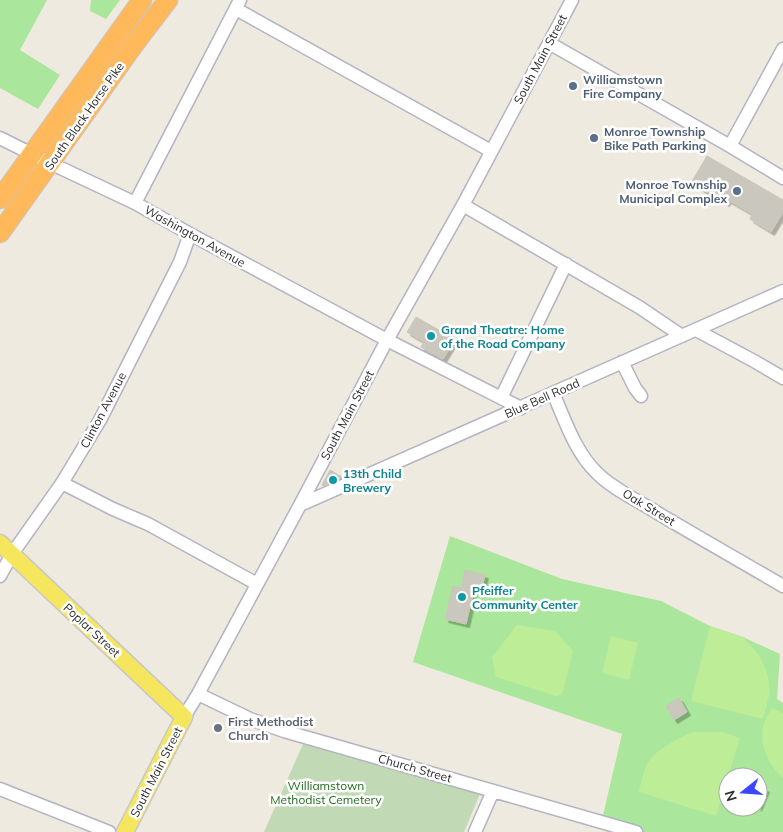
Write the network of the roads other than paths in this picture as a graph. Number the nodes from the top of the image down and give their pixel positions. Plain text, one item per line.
1 (142, 0) edge
2 (168, 0) edge
3 (572, 0) edge
4 (238, 5) edge
5 (117, 34) junction
6 (549, 43) junction
7 (133, 46) junction
8 (783, 49) edge
9 (0, 138) edge
10 (730, 146) junction
11 (491, 151) junction
12 (32, 154) junction
13 (50, 163) junction
14 (783, 178) edge
15 (0, 199) edge
16 (135, 203) junction
17 (463, 205) junction
18 (0, 233) edge
19 (190, 234) junction
20 (566, 264) junction
21 (783, 291) edge
22 (696, 330) junction
23 (682, 336) junction
24 (387, 340) junction
25 (622, 362) junction
26 (783, 378) edge
27 (553, 393) junction
28 (641, 396) dead end
29 (501, 398) junction
30 (521, 408) junction
31 (62, 483) junction
32 (300, 506) junction
33 (6, 549) edge
34 (0, 576) edge
35 (257, 584) junction
36 (783, 586) edge
37 (198, 694) junction
38 (184, 717) junction
39 (0, 789) edge
40 (493, 790) junction
41 (622, 830) edge
42 (109, 832) edge
43 (125, 832) edge
44 (475, 832) edge
45 (636, 832) edge

1 - 5 highway, South Black Horse Pike
2 - 7 highway, South Black Horse Pike
3 - 6 street, South Main Street
4 - 11 street
4 - 16 street
5 - 7 highway
5 - 12 highway, South Black Horse Pike
6 - 10 street
6 - 11 street, South Main Street
7 - 13 highway, South Black Horse Pike
8 - 10 street
9 - 12 street, Washington Avenue
10 - 14 street
11 - 17 street, South Main Street
12 - 13 street, Washington Avenue
12 - 15 highway, South Black Horse Pike
13 - 16 street, Washington Avenue
13 - 18 highway, South Black Horse Pike
16 - 19 street, Washington Avenue
17 - 20 street
17 - 24 street, South Main Street
19 - 24 street, Washington Avenue
19 - 31 street, Clinton Avenue
20 - 23 street
20 - 29 street
21 - 22 street, Blue Bell Road
22 - 23 street, Blue Bell Road
22 - 26 street
23 - 25 street, Blue Bell Road
24 - 29 street, Washington Avenue
24 - 32 street, South Main Street
25 - 27 street, Blue Bell Road
25 - 28 street
27 - 30 street, Blue Bell Road
27 - 36 street, Oak Street
29 - 30 street, Washington Avenue
30 - 32 street, Blue Bell Road
31 - 33 street, Clinton Avenue
31 - 35 street
32 - 35 street, South Main Street
33 - 34 street, Clinton Avenue
33 - 38 main road, Poplar Street
35 - 37 street, South Main Street
37 - 38 street, South Main Street
37 - 40 street, Church Street
38 - 43 main road, South Main Street
39 - 42 street
40 - 41 street, Church Street
40 - 44 street
41 - 45 street, Church Street

